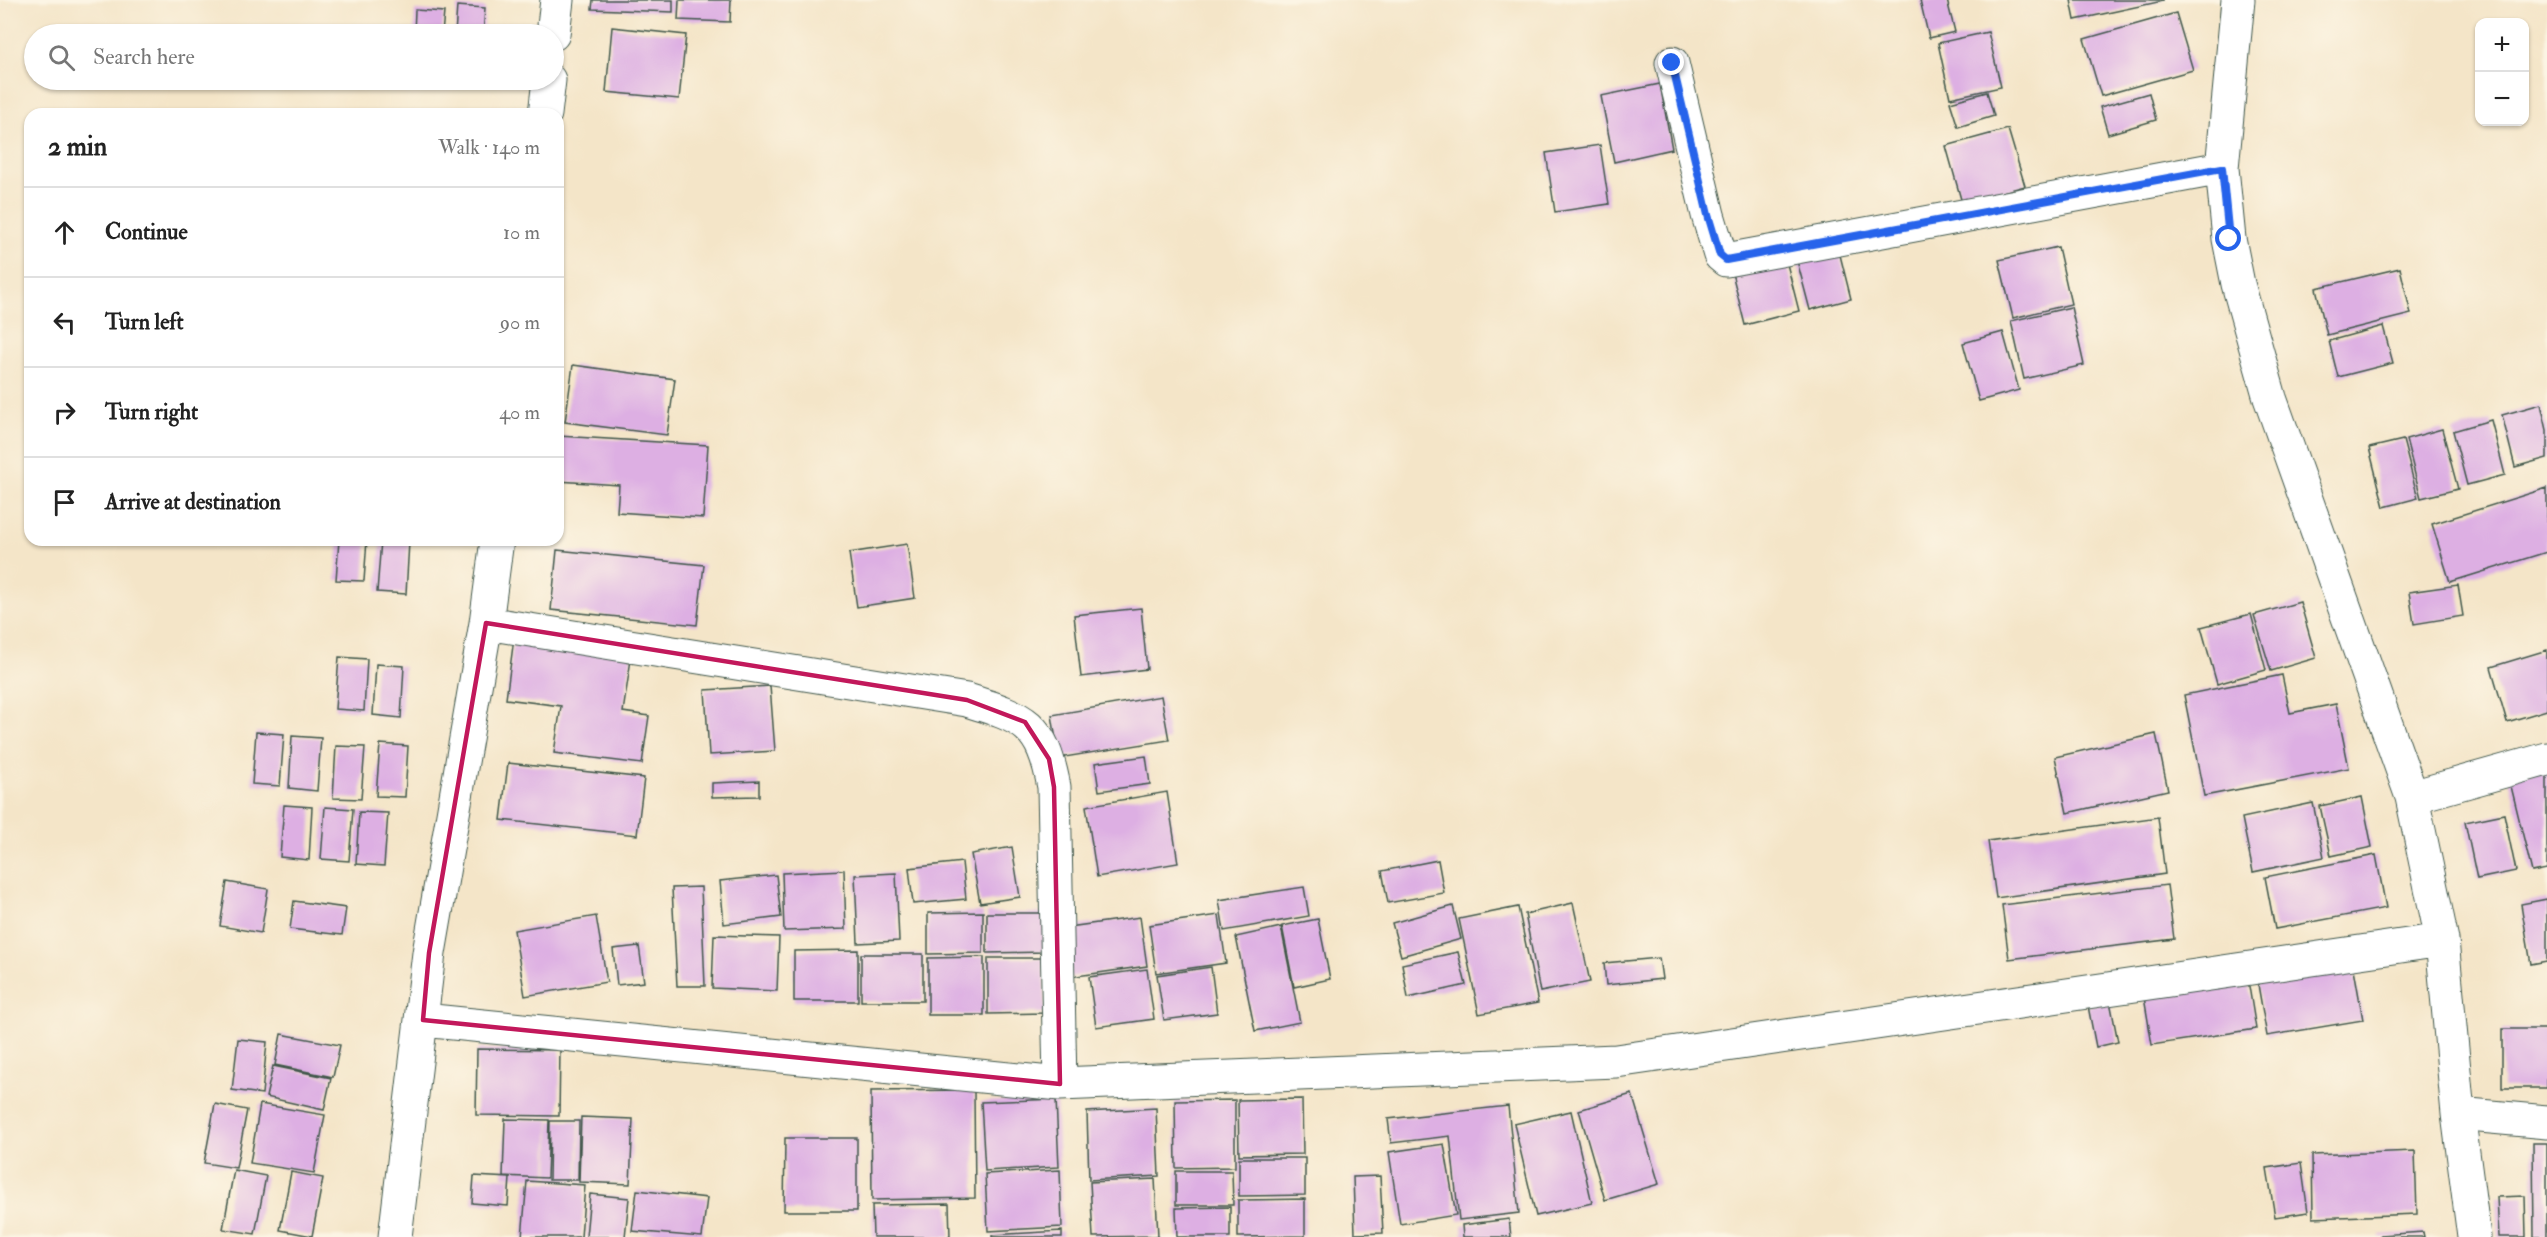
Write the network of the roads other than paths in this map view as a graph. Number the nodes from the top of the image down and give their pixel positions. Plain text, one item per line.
1 (557, 0) edge
2 (2238, 0) edge
3 (554, 24) edge
4 (1672, 63) dead end
5 (548, 90) edge
6 (546, 108) edge
7 (2222, 168) junction
8 (496, 546) edge
9 (486, 623) junction
10 (2547, 759) edge
11 (2412, 798) junction
12 (2442, 940) junction
13 (423, 1020) junction
14 (1060, 1084) junction
15 (2458, 1114) junction
16 (2547, 1122) edge
17 (395, 1237) edge
18 (2474, 1237) edge

1 - 3 street
2 - 7 street
4 - 7 street
5 - 6 street
7 - 11 street
8 - 9 street
9 - 13 street
9 - 14 street
10 - 11 street
11 - 12 street
12 - 14 street
12 - 15 street
13 - 14 street
13 - 17 street
15 - 16 street
15 - 18 street

